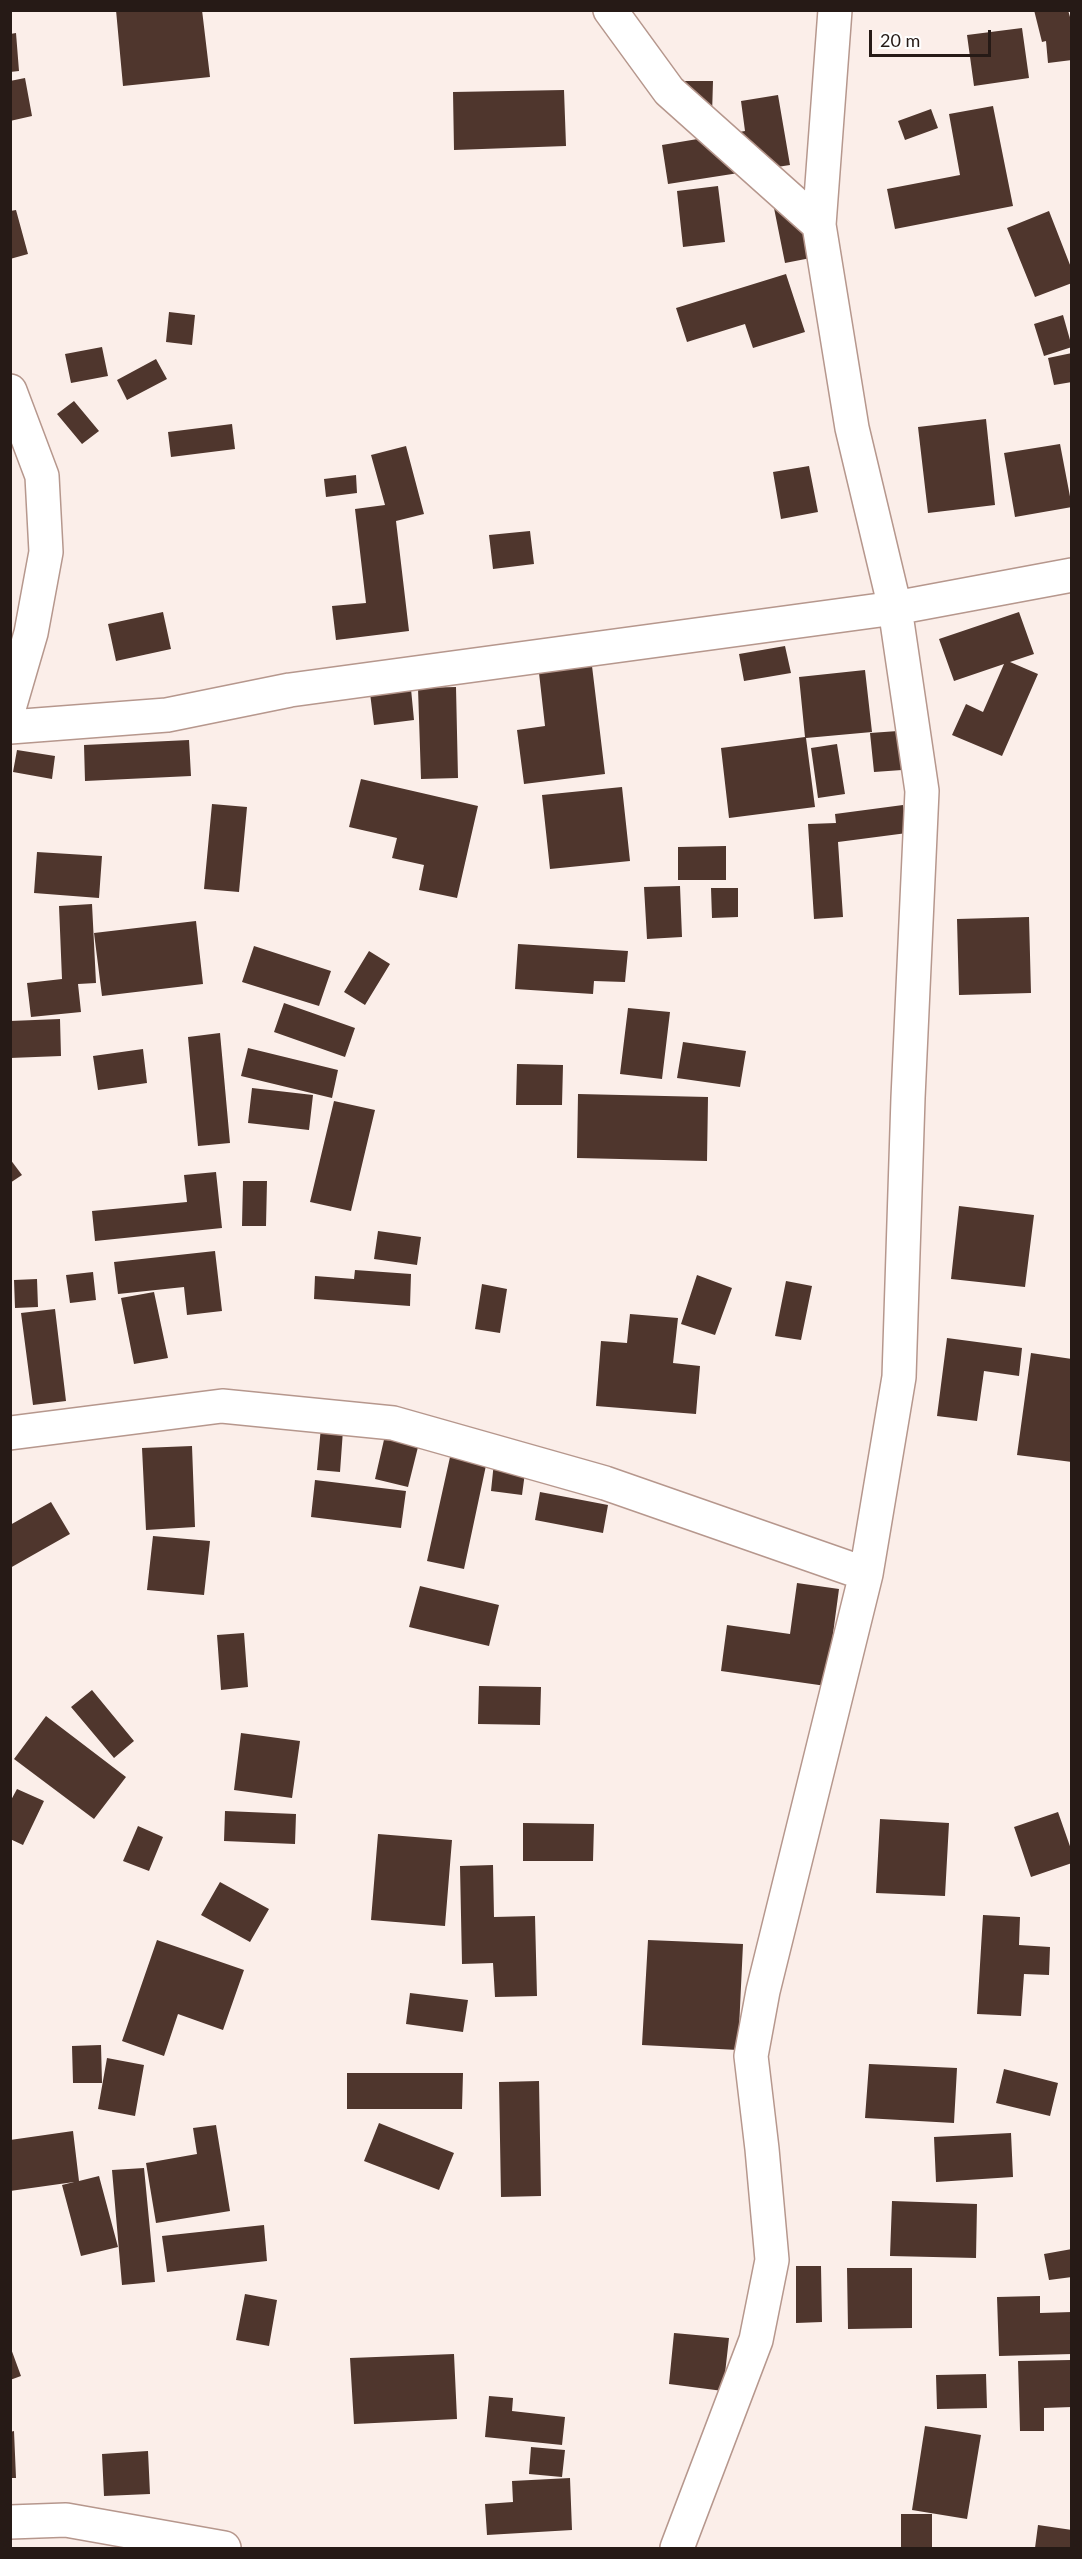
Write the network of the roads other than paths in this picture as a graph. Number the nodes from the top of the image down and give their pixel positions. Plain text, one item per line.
1 (610, 10) edge
2 (835, 10) edge
3 (819, 225) junction
4 (10, 391) edge
5 (1071, 575) edge
6 (895, 608) junction
7 (10, 705) edge
8 (10, 727) edge
9 (10, 1433) edge
10 (866, 1574) junction
11 (10, 2522) edge
12 (224, 2548) edge
13 (677, 2548) edge

1 - 3 street
2 - 3 street
3 - 6 street
4 - 7 street
5 - 6 street
6 - 8 street
6 - 10 street
9 - 10 street
10 - 13 street
11 - 12 street

